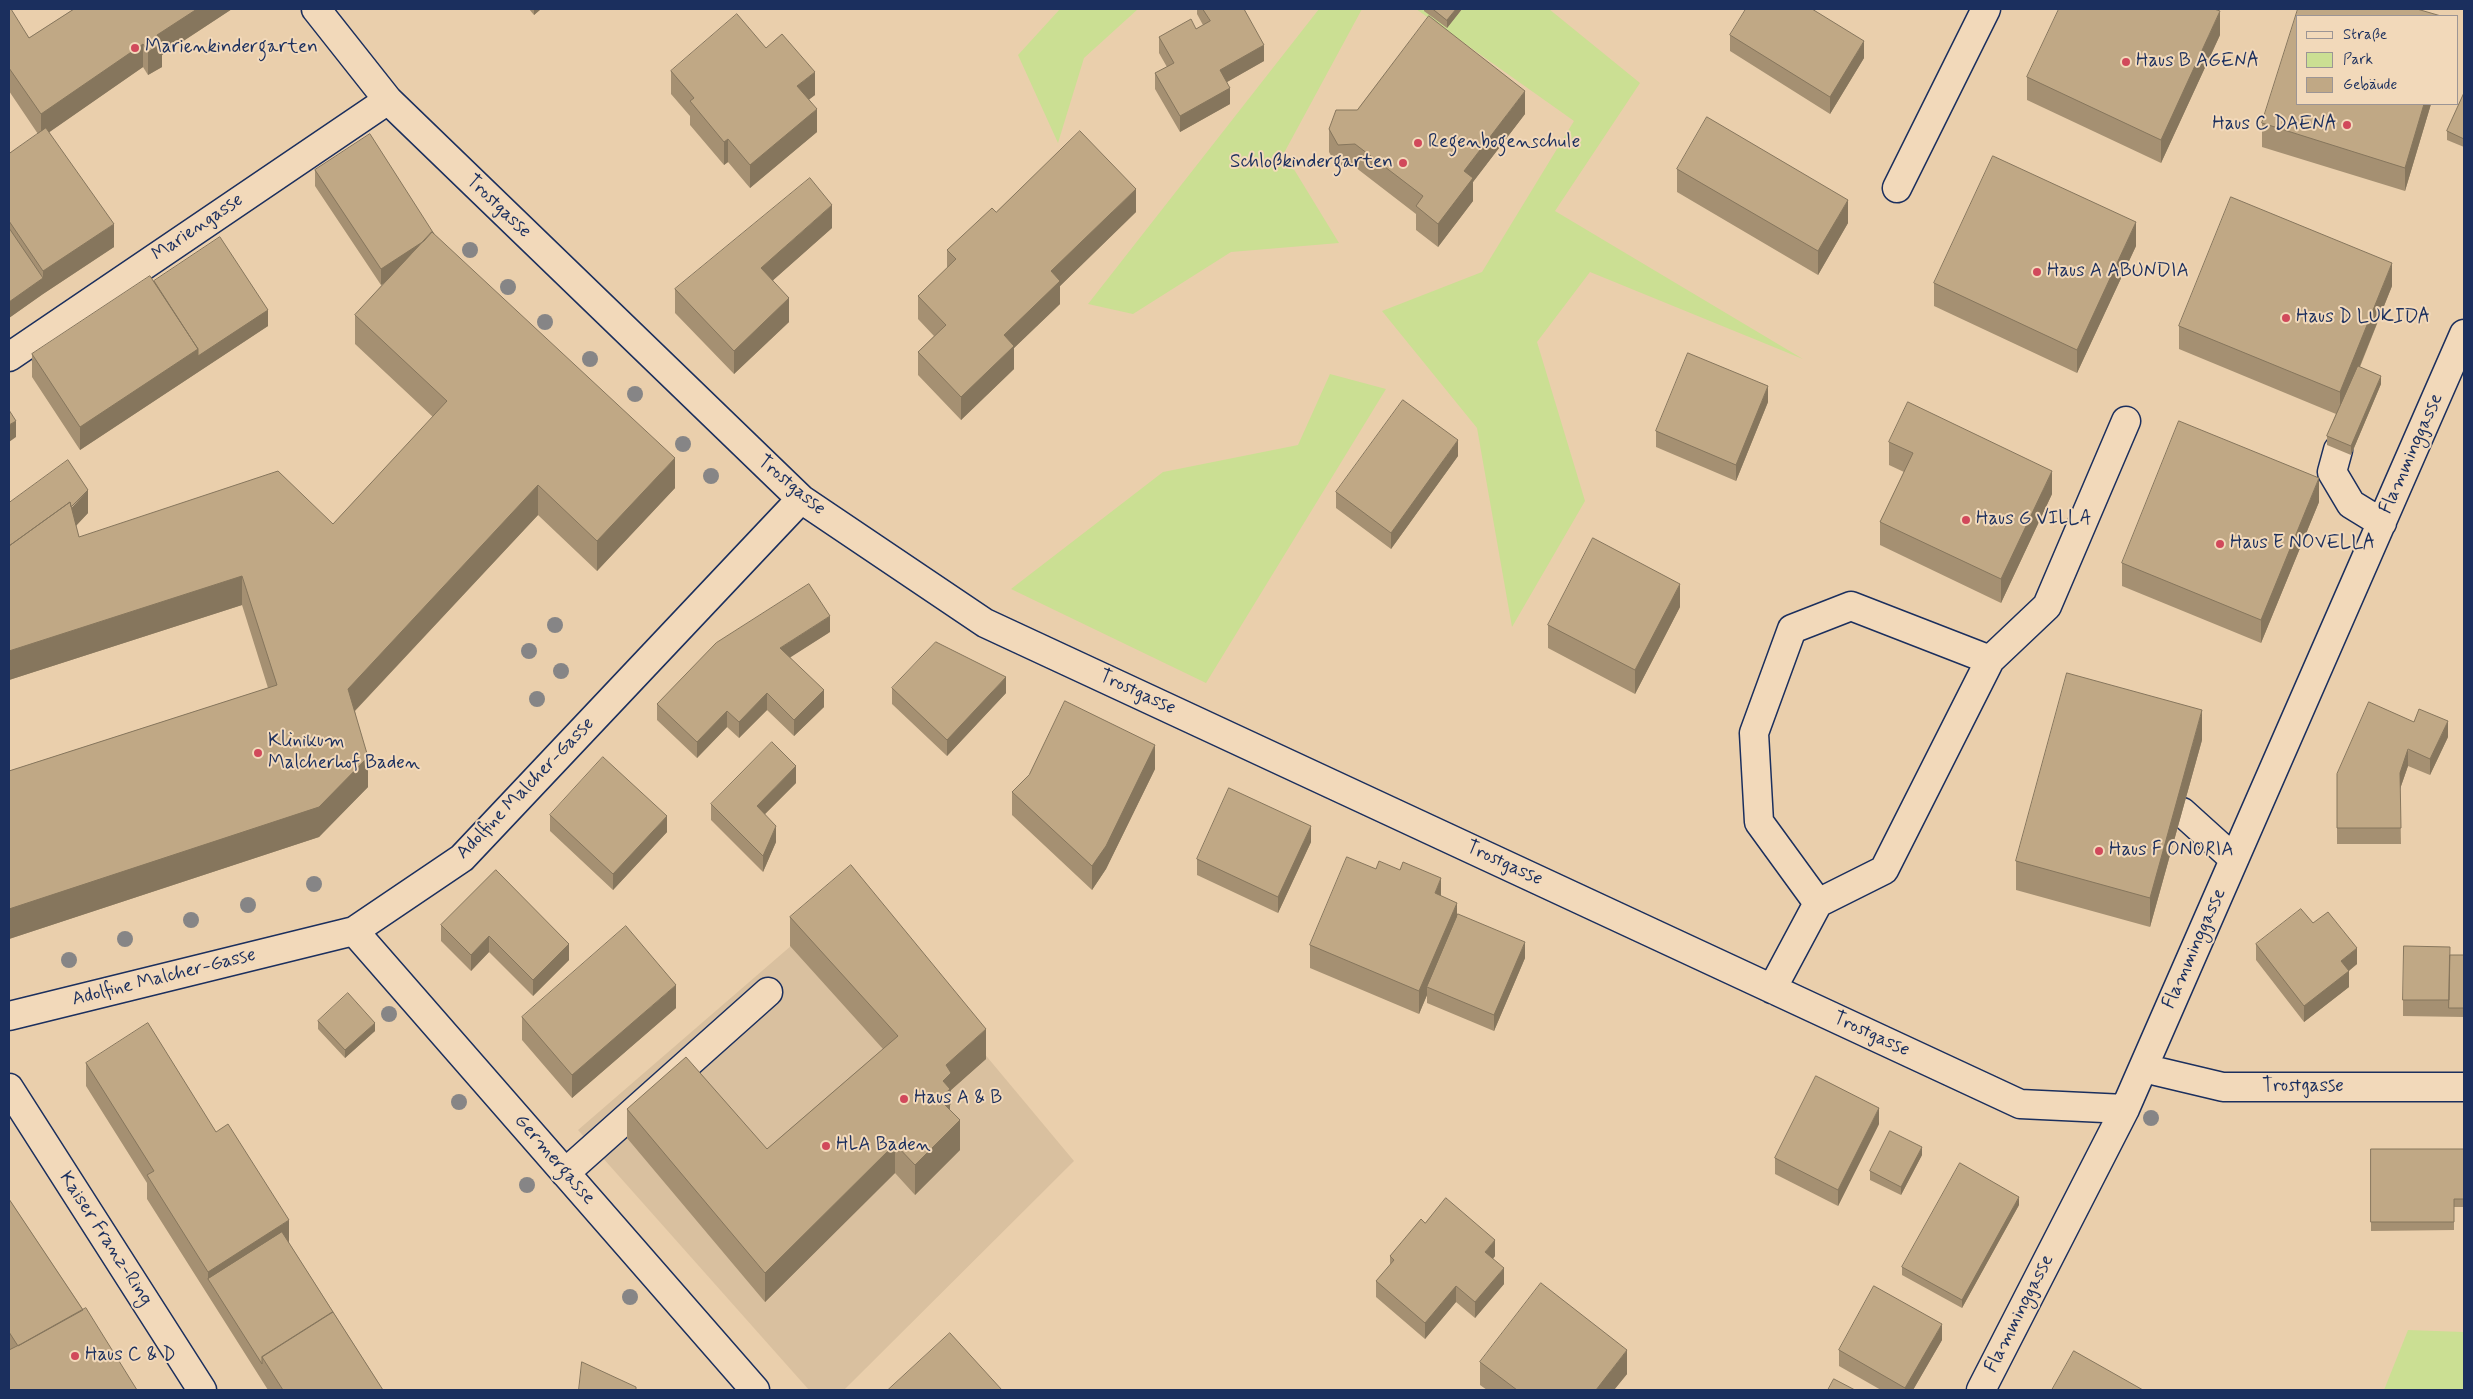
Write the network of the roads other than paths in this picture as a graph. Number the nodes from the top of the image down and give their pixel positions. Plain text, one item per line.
1 (316, 9) edge
2 (1986, 9) edge
3 (388, 100) junction
4 (1896, 188) dead end
5 (2464, 334) edge
6 (9, 356) edge
7 (2126, 421) dead end
8 (2338, 450) edge
9 (800, 499) junction
10 (2382, 523) junction
11 (1990, 660) junction
12 (2182, 812) edge
13 (2234, 859) junction
14 (1818, 903) junction
15 (354, 931) junction
16 (1772, 989) junction
17 (768, 992) dead end
18 (9, 1016) edge
19 (2143, 1068) junction
20 (2464, 1087) edge
21 (9, 1088) edge
22 (2125, 1110) junction
23 (566, 1173) junction
24 (202, 1390) edge
25 (755, 1390) edge
26 (1981, 1390) edge

1 - 3 street, Trostgasse
2 - 4 street
3 - 6 street, Mariengasse
3 - 9 street, Trostgasse
5 - 10 street, Flamminggasse
7 - 11 street
8 - 10 street
9 - 15 street, Adolfine Malcher-Gasse
9 - 16 street, Trostgasse
10 - 13 street, Flamminggasse
11 - 14 street
11 - 14 street
12 - 13 street
13 - 19 street, Flamminggasse
14 - 16 street
15 - 18 street, Adolfine Malcher-Gasse
15 - 23 street, Germergasse
16 - 22 street, Trostgasse
17 - 23 street
19 - 20 street, Trostgasse
19 - 22 street, Flamminggasse
21 - 24 street, Kaiser Franz-Ring
22 - 26 street, Flamminggasse
23 - 25 street, Germergasse

